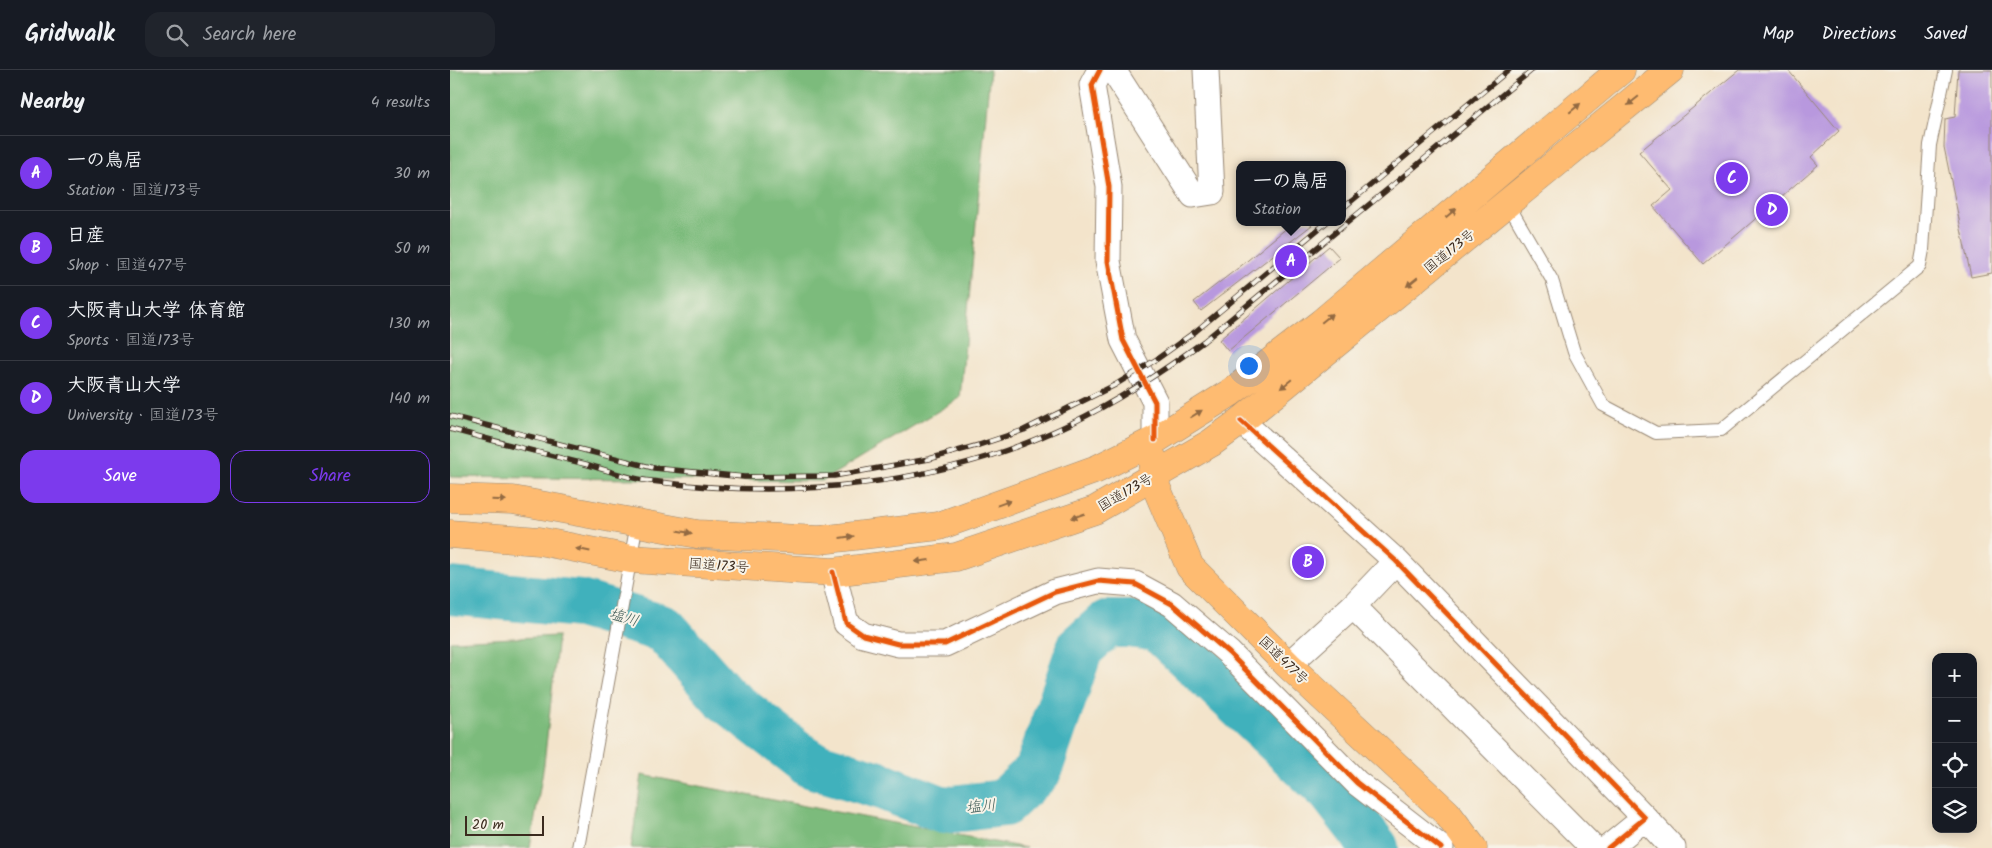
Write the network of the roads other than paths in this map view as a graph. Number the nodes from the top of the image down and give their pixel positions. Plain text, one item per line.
1 (1100, 70) edge
2 (1114, 70) edge
3 (1206, 70) edge
4 (1621, 70) edge
5 (1670, 70) edge
6 (1946, 70) edge
7 (1508, 204) junction
8 (1241, 421) junction
9 (1155, 440) junction
10 (1152, 477) junction
11 (450, 498) edge
12 (637, 523) junction
13 (450, 534) edge
14 (631, 559) junction
15 (1396, 561) junction
16 (833, 572) junction
17 (1353, 606) junction
18 (1288, 665) junction
19 (1645, 818) junction
20 (578, 848) edge
21 (1441, 848) edge
22 (1474, 848) edge
23 (1593, 848) edge
24 (1608, 848) edge
25 (1673, 848) edge

1 - 9 street
2 - 3 street
9 -> 4 highway, 国道173号
5 -> 7 highway, 国道173号
6 - 7 lane
7 -> 8 highway, 国道173号
8 - 10 highway, 国道173号
8 - 15 street
9 - 10 highway, 国道477号
12 -> 9 highway, 国道173号
10 -> 16 highway, 国道173号
10 - 18 highway, 国道477号
11 -> 12 highway, 国道173号
12 - 14 lane
14 -> 13 highway, 国道173号
14 - 16 highway, 国道173号
14 - 20 lane
15 - 17 street
15 - 19 street
16 - 21 street
17 - 18 street
17 - 23 street
18 - 22 highway, 国道477号
19 - 24 street
19 - 25 street

